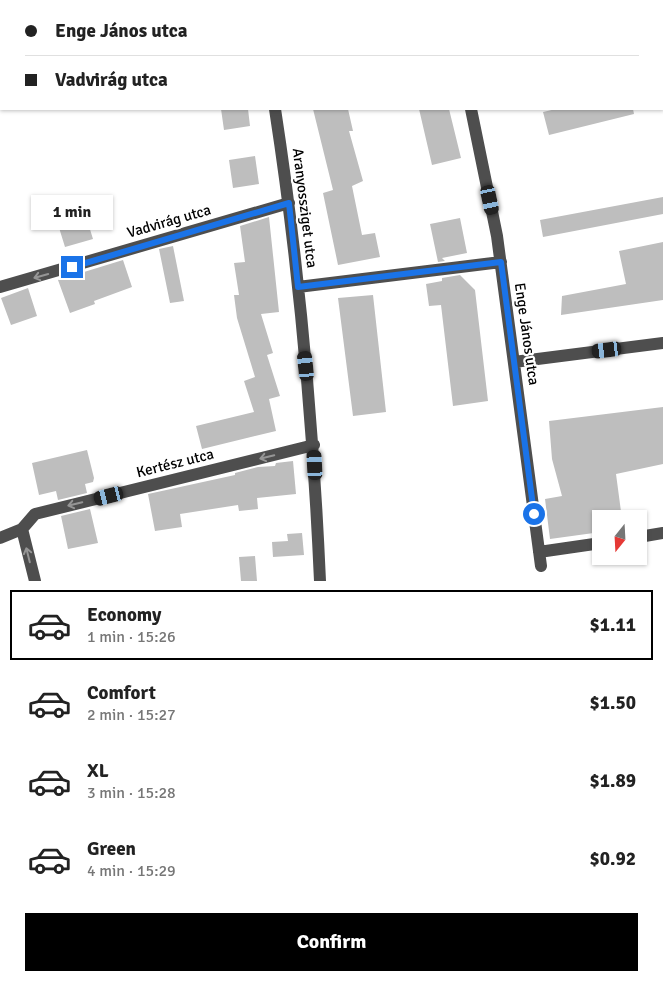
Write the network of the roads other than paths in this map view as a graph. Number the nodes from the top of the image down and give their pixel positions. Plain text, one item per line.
1 (275, 110) edge
2 (471, 110) edge
3 (289, 203) junction
4 (501, 262) junction
5 (0, 287) edge
6 (298, 287) junction
7 (663, 343) edge
8 (514, 362) junction
9 (314, 445) junction
10 (22, 529) junction
11 (663, 533) edge
12 (648, 536) edge
13 (0, 538) edge
14 (592, 544) edge
15 (540, 552) junction
16 (541, 566) dead end
17 (34, 581) edge
18 (320, 581) edge

1 - 3 street, Aranyossziget utca
2 - 4 street, Enge János utca
3 -> 5 street, Vadvirág utca
3 - 6 street, Aranyossziget utca
4 - 6 street
4 - 8 street, Enge János utca
6 - 9 street, Aranyossziget utca
7 - 8 street
8 - 15 street, Enge János utca
9 -> 10 street, Kertész utca
9 - 18 street, Aranyossziget utca
10 - 13 street, Kertész utca
17 -> 10 street
11 - 12 street
14 - 15 street
15 - 16 street, Enge János utca

